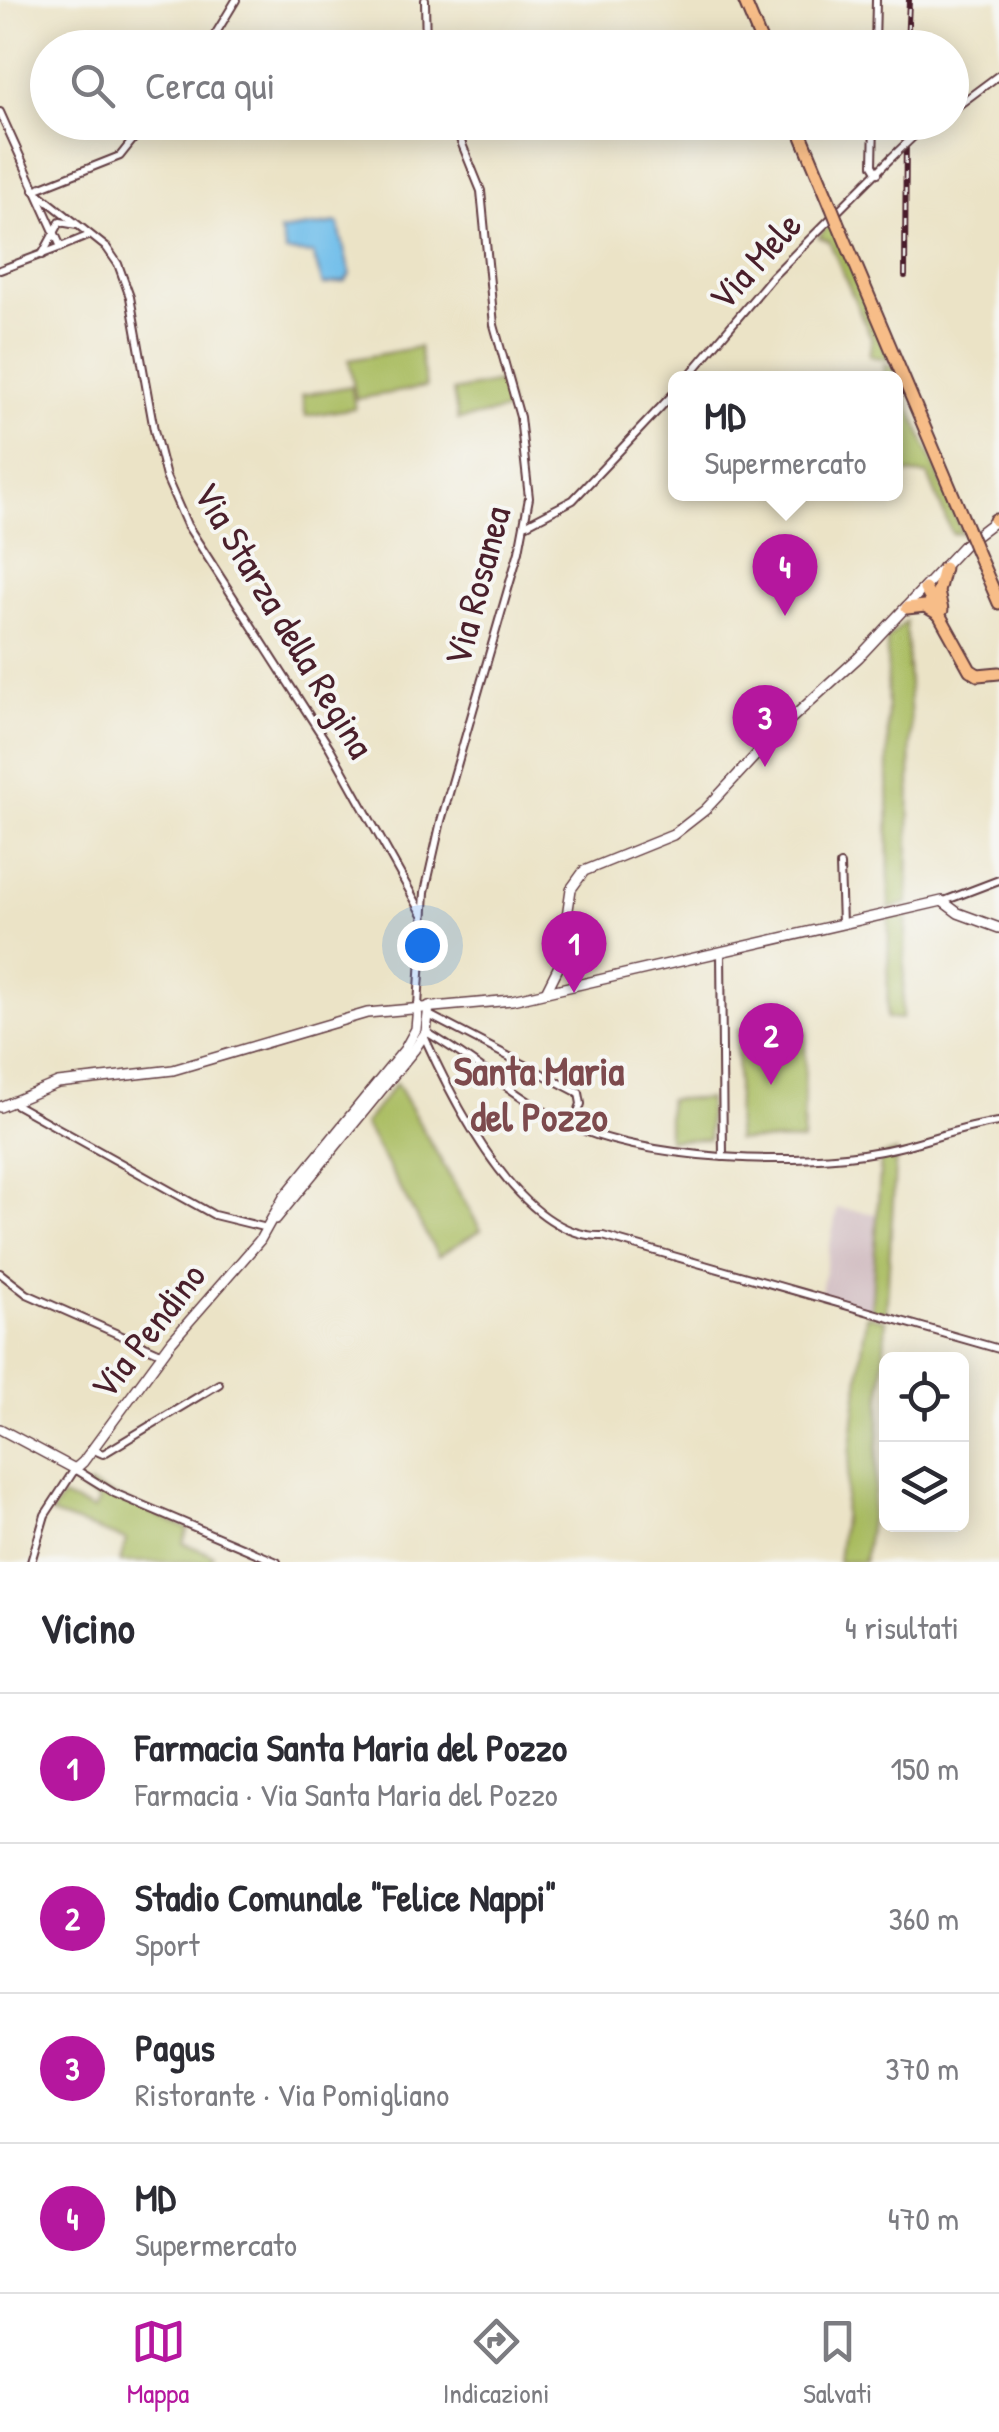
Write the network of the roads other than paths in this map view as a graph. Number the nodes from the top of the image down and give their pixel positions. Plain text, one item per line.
1 (236, 0) edge
2 (425, 0) edge
3 (744, 0) edge
4 (876, 0) edge
5 (218, 30) edge
6 (426, 30) edge
7 (756, 30) edge
8 (876, 30) edge
9 (999, 75) edge
10 (969, 97) edge
11 (0, 112) edge
12 (133, 140) edge
13 (460, 140) edge
14 (804, 140) edge
15 (874, 140) edge
16 (910, 140) edge
17 (878, 174) junction
18 (34, 190) junction
19 (78, 226) junction
20 (54, 233) junction
21 (91, 235) junction
22 (62, 246) junction
23 (42, 256) junction
24 (0, 270) edge
25 (692, 371) edge
26 (901, 371) edge
27 (903, 376) edge
28 (668, 399) edge
29 (998, 519) edge
30 (526, 524) junction
31 (944, 568) junction
32 (925, 588) junction
33 (998, 599) edge
34 (907, 608) junction
35 (944, 619) junction
36 (999, 673) edge
37 (840, 865) dead end
38 (999, 880) edge
39 (942, 902) junction
40 (422, 913) junction
41 (842, 925) junction
42 (999, 928) edge
43 (720, 950) junction
44 (560, 964) junction
45 (566, 988) junction
46 (546, 992) junction
47 (425, 1009) junction
48 (425, 1034) junction
49 (525, 1065) junction
50 (511, 1086) junction
51 (12, 1102) junction
52 (0, 1107) edge
53 (999, 1122) edge
54 (573, 1126) junction
55 (723, 1157) junction
56 (267, 1228) junction
57 (0, 1273) edge
58 (999, 1349) edge
59 (163, 1354) junction
60 (219, 1384) dead end
61 (0, 1428) edge
62 (94, 1450) junction
63 (75, 1470) junction
64 (32, 1562) edge
65 (277, 1562) edge

1 - 5 street
2 - 6 street
3 - 7 highway
4 - 8 street
9 - 10 street
11 - 18 street, Via Starza della Regina
12 - 18 street
13 - 30 street, Via Rosanea
14 - 26 highway, bridge
15 - 17 street
16 - 17 street, Via Mele, bridge
17 - 25 street, Via Mele
18 - 19 street, Via Starza della Regina
18 - 20 street, Via Starza della Regina
19 - 20 street
19 - 21 street, Via Starza della Regina
20 - 22 street, Via Starza della Regina
20 - 23 street
21 - 22 street
21 - 40 street, Via Starza della Regina
22 - 23 street
23 - 24 street
27 - 33 highway, bridge
28 - 30 street
29 - 31 street
30 - 40 street, Via Rosanea
31 - 32 street
31 - 35 highway
32 - 34 street
32 - 35 highway
34 - 35 highway
34 - 44 street
35 - 36 highway
37 - 41 street
38 - 39 street
39 - 41 street
39 - 42 street
40 - 47 street, Via Rosanea
41 - 43 street
43 - 45 street
43 - 55 street
44 - 45 street
44 - 46 street
45 - 46 street
46 - 47 street
47 - 48 street, Via Pendino
47 - 49 street
47 - 51 street
47 - 56 street, Via Pendino
48 - 50 street
48 - 56 street, Via Pendino
48 - 58 street
49 - 50 street
49 - 54 street
50 - 54 street
51 - 52 street
51 - 56 street
53 - 55 street
54 - 55 street
56 - 59 street, Via Pendino
57 - 59 street
59 - 62 street, Via Pendino
60 - 62 street
61 - 63 street
62 - 63 street, Via Pendino
63 - 64 street
63 - 65 street

